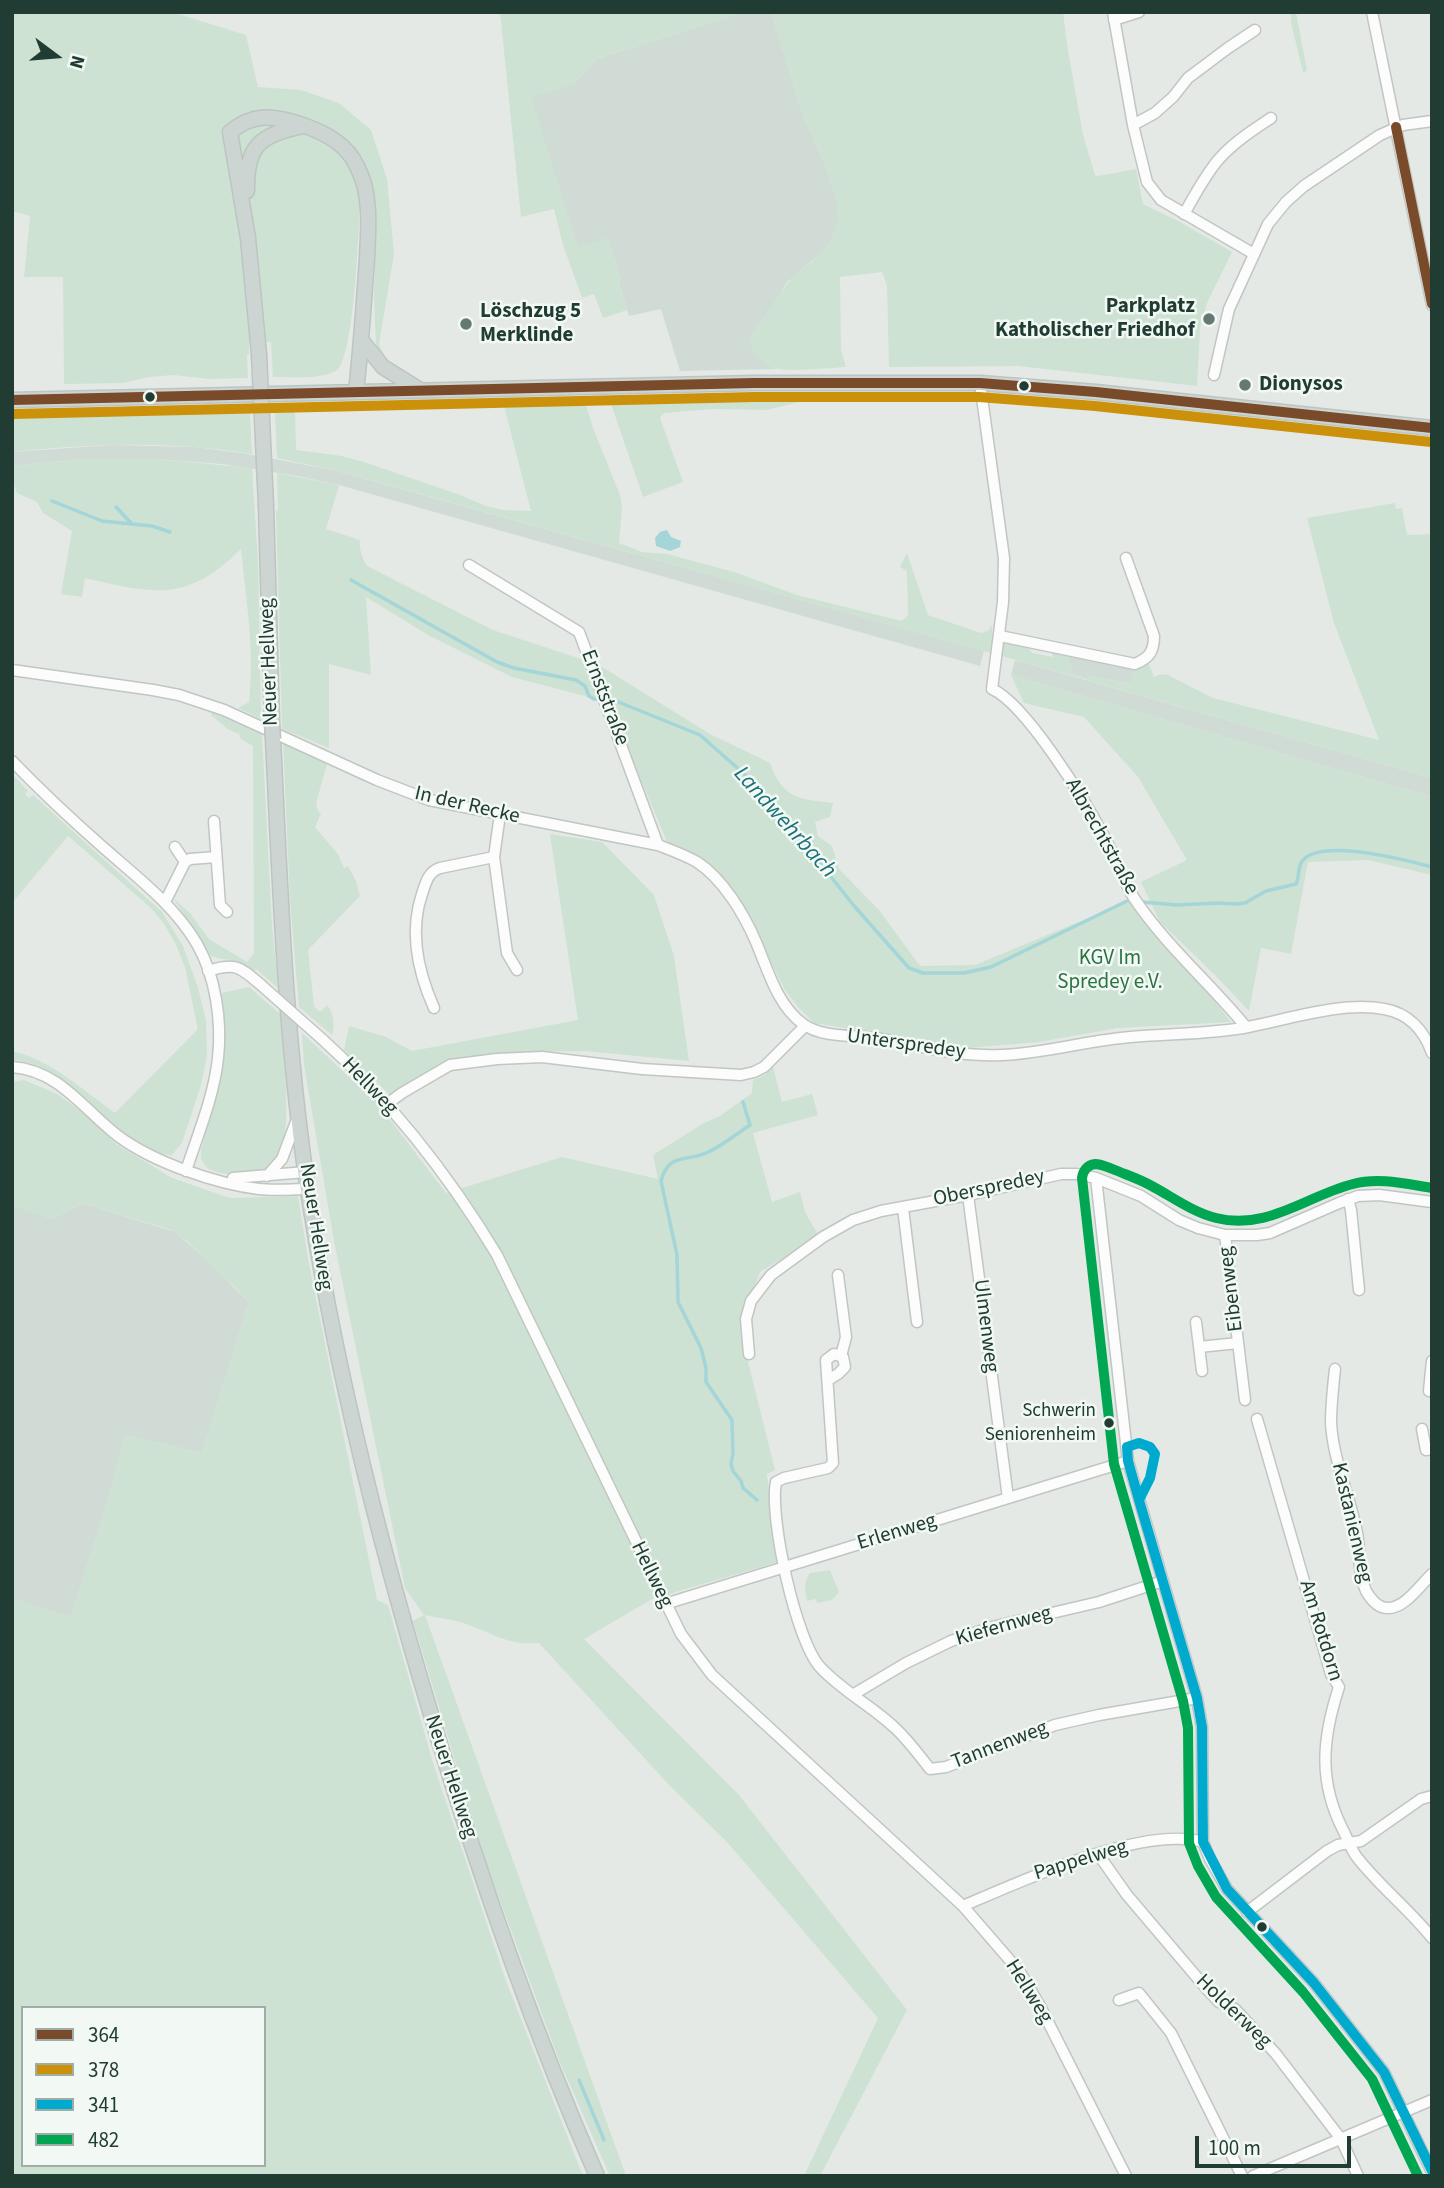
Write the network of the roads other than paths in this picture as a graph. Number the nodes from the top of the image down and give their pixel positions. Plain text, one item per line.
1 (1139, 12) edge
2 (1372, 12) edge
3 (1114, 16) edge
4 (1255, 30) dead end
5 (1271, 118) dead end
6 (1432, 121) edge
7 (1133, 125) junction
8 (305, 126) junction
9 (1396, 127) junction
10 (1184, 214) junction
11 (248, 238) junction
12 (1254, 254) junction
13 (1429, 279) edge
14 (1432, 304) edge
15 (362, 341) junction
16 (1214, 374) dead end
17 (980, 383) junction
18 (421, 390) junction
19 (356, 392) junction
20 (12, 400) edge
21 (1432, 428) edge
22 (1126, 558) dead end
23 (469, 565) dead end
24 (1000, 636) junction
25 (12, 670) edge
26 (12, 761) edge
27 (500, 814) junction
28 (214, 821) dead end
29 (658, 845) junction
30 (175, 847) dead end
31 (216, 857) junction
32 (494, 857) junction
33 (185, 862) junction
34 (165, 902) junction
35 (227, 912) dead end
36 (517, 970) dead end
37 (208, 971) junction
38 (434, 1008) dead end
39 (805, 1026) junction
40 (1245, 1027) junction
41 (1432, 1053) edge
42 (12, 1067) edge
43 (387, 1104) junction
44 (298, 1116) junction
45 (187, 1171) junction
46 (306, 1172) junction
47 (267, 1176) junction
48 (1096, 1178) junction
49 (216, 1179) junction
50 (308, 1189) junction
51 (968, 1195) junction
52 (1348, 1199) junction
53 (1432, 1202) edge
54 (904, 1208) junction
55 (1225, 1235) junction
56 (838, 1275) dead end
57 (1359, 1290) dead end
58 (917, 1322) dead end
59 (1196, 1322) dead end
60 (1238, 1343) junction
61 (1199, 1348) junction
62 (749, 1354) dead end
63 (1432, 1361) edge
64 (1431, 1367) edge
65 (1335, 1369) dead end
66 (1202, 1371) dead end
67 (1429, 1391) dead end
68 (1245, 1400) dead end
69 (1257, 1419) dead end
70 (1422, 1429) dead end
71 (1432, 1449) edge
72 (1128, 1461) junction
73 (1008, 1498) junction
74 (784, 1569) junction
75 (1432, 1574) edge
76 (1163, 1581) junction
77 (665, 1604) junction
78 (853, 1694) junction
79 (1197, 1699) junction
80 (1432, 1796) edge
81 (1203, 1842) junction
82 (1350, 1844) junction
83 (1098, 1854) junction
84 (963, 1906) junction
85 (1247, 1912) junction
86 (1432, 1938) edge
87 (1119, 2000) dead end
88 (1432, 2101) edge
89 (1404, 2112) junction
90 (1341, 2139) junction
91 (1432, 2172) edge
92 (597, 2176) edge
93 (1126, 2176) edge
94 (1242, 2176) edge
95 (1253, 2176) edge
96 (1358, 2176) edge

1 - 3 street
2 - 9 street
3 - 7 street
4 - 7 street
5 - 10 street
6 - 9 street
7 - 10 street
8 - 11 main road, Neuer Hellweg
8 - 11 main road, Neuer Hellweg
8 - 15 main road, Neuer Hellweg
9 - 12 street
9 - 13 street
10 - 12 street
11 - 44 main road, Neuer Hellweg, bridge
12 - 16 street
13 - 14 street
15 - 18 main road
15 - 19 main road, Neuer Hellweg
17 - 18 main road
17 - 21 main road
17 - 24 street, Albrechtstraße
18 - 19 main road
19 - 20 main road
22 - 24 street
23 - 29 street, Ernststraße
24 - 40 street, Albrechtstraße
25 - 27 street, In der Recke
26 - 34 street
27 - 29 street, In der Recke
27 - 32 street
28 - 31 street
29 - 39 street, In der Recke
30 - 33 street
31 - 33 street
31 - 35 street
32 - 36 street
32 - 38 street
33 - 34 street
34 - 37 street
37 - 43 street, Hellweg, bridge
37 - 45 street
39 - 40 street, Unterspredey
39 - 43 street
40 - 41 street, Unterspredey
42 - 45 street
43 - 77 street, Hellweg
44 - 46 main road, Neuer Hellweg
44 - 47 street
45 - 49 street
46 - 47 street
46 - 50 main road, Neuer Hellweg
47 - 49 street
48 - 51 street, Oberspredey
48 - 55 street, Oberspredey
48 - 72 street
49 - 50 street
50 - 92 main road, Neuer Hellweg
51 - 54 street, Oberspredey
51 - 73 street, Ulmenweg
52 - 53 street, Oberspredey
52 - 55 street, Oberspredey
52 - 57 street
54 - 58 street, Oberspredey
54 - 62 street, Oberspredey
55 - 60 street, Eibenweg
56 - 74 street, Tannenweg
59 - 61 street, Eibenweg
60 - 61 street, Eibenweg
60 - 68 street, Eibenweg
61 - 66 street, Eibenweg
63 - 64 street
64 - 67 street
65 - 75 street, Kastanienweg
69 - 82 street, Am Rotdorn
70 - 71 street
72 - 73 street, Erlenweg
72 - 76 street
73 - 74 street, Erlenweg
74 - 77 street, Erlenweg
74 - 78 street, Tannenweg
76 - 78 street, Kiefernweg
76 - 79 street
77 - 84 street, Hellweg
78 - 79 street, Tannenweg
79 - 81 street
80 - 82 street
81 - 83 street, Pappelweg
81 - 85 street
82 - 85 street
82 - 86 street, Am Rotdorn
83 - 84 street, Pappelweg
83 - 90 street, Holderweg
84 - 93 street, Hellweg
85 - 89 street
87 - 94 street
88 - 89 street
89 - 90 street
89 - 91 street
90 - 95 street
90 - 96 street, Holderweg

